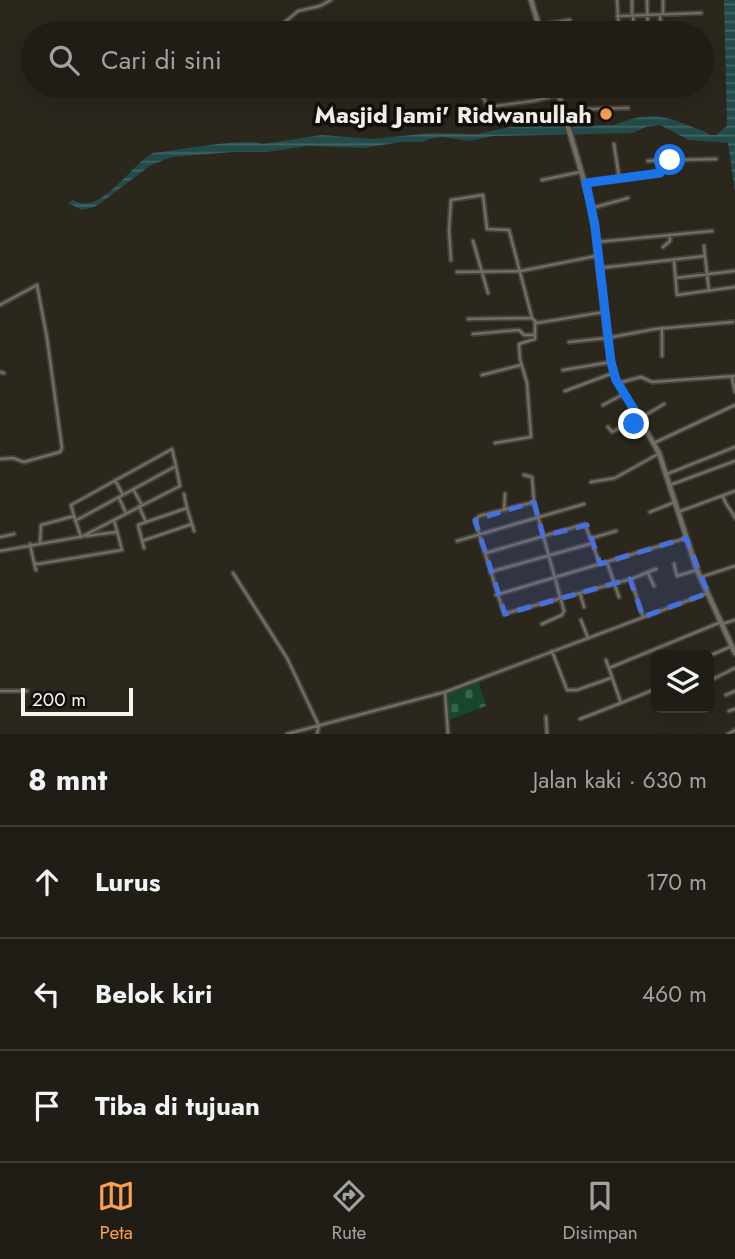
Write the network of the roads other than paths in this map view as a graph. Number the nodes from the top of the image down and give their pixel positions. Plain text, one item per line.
1 (331, 0) edge
2 (531, 0) edge
3 (617, 0) edge
4 (632, 0) edge
5 (647, 0) edge
6 (663, 0) edge
7 (701, 13) dead end
8 (662, 15) junction
9 (617, 16) junction
10 (633, 16) junction
11 (647, 16) junction
12 (570, 20) dead end
13 (286, 21) edge
14 (538, 21) edge
15 (564, 21) edge
16 (618, 21) edge
17 (633, 21) edge
18 (647, 21) edge
19 (662, 21) edge
20 (484, 98) edge
21 (546, 98) edge
22 (560, 98) edge
23 (628, 108) dead end
24 (564, 114) junction
25 (614, 145) dead end
26 (675, 156) dead end
27 (716, 159) dead end
28 (660, 160) junction
29 (670, 160) junction
30 (648, 161) dead end
31 (583, 171) junction
32 (619, 177) junction
33 (542, 180) dead end
34 (586, 183) junction
35 (628, 198) dead end
36 (592, 208) junction
37 (712, 231) dead end
38 (670, 235) junction
39 (473, 241) dead end
40 (597, 242) junction
41 (704, 246) dead end
42 (663, 247) dead end
43 (599, 256) junction
44 (705, 256) junction
45 (451, 260) dead end
46 (674, 260) junction
47 (600, 268) junction
48 (482, 270) junction
49 (521, 271) junction
50 (734, 271) edge
51 (457, 272) dead end
52 (707, 274) junction
53 (676, 278) junction
54 (735, 287) edge
55 (709, 291) junction
56 (488, 293) dead end
57 (0, 305) edge
58 (604, 312) junction
59 (468, 319) dead end
60 (533, 320) junction
61 (733, 322) dead end
62 (662, 328) junction
63 (473, 334) dead end
64 (535, 335) junction
65 (607, 338) junction
66 (569, 342) dead end
67 (662, 356) dead end
68 (611, 362) junction
69 (522, 365) junction
70 (563, 370) dead end
71 (613, 373) junction
72 (482, 375) dead end
73 (733, 377) edge
74 (618, 383) junction
75 (565, 391) dead end
76 (735, 392) edge
77 (625, 394) junction
78 (664, 404) dead end
79 (603, 405) dead end
80 (735, 405) edge
81 (640, 420) junction
82 (608, 427) dead end
83 (495, 443) dead end
84 (654, 443) junction
85 (735, 447) edge
86 (659, 453) junction
87 (0, 458) edge
88 (735, 461) edge
89 (176, 466) junction
90 (667, 474) junction
91 (524, 475) dead end
92 (115, 480) junction
93 (591, 482) dead end
94 (670, 485) junction
95 (133, 489) junction
96 (735, 492) edge
97 (184, 494) dead end
98 (505, 494) dead end
99 (123, 495) junction
100 (723, 496) junction
101 (119, 498) junction
102 (534, 502) junction
103 (675, 502) junction
104 (584, 504) dead end
105 (141, 505) junction
106 (187, 508) junction
107 (504, 510) junction
108 (678, 512) junction
109 (126, 513) junction
110 (650, 513) dead end
111 (74, 516) junction
112 (735, 518) edge
113 (539, 519) junction
114 (114, 520) junction
115 (75, 521) junction
116 (146, 522) junction
117 (192, 524) junction
118 (194, 531) dead end
119 (616, 531) dead end
120 (117, 532) junction
121 (14, 534) dead end
122 (480, 535) junction
123 (543, 536) junction
124 (0, 537) edge
125 (81, 537) junction
126 (686, 538) junction
127 (142, 541) junction
128 (457, 541) dead end
129 (592, 541) junction
130 (40, 543) junction
131 (30, 544) junction
132 (144, 548) dead end
133 (122, 550) junction
134 (0, 551) edge
135 (484, 553) junction
136 (123, 556) dead end
137 (549, 556) junction
138 (607, 562) junction
139 (34, 563) junction
140 (600, 564) junction
141 (674, 564) dead end
142 (735, 566) edge
143 (656, 569) dead end
144 (36, 570) dead end
145 (697, 570) junction
146 (490, 572) junction
147 (648, 572) junction
148 (233, 573) dead end
149 (701, 577) junction
150 (555, 578) junction
151 (631, 579) junction
152 (615, 583) junction
153 (654, 586) dead end
154 (580, 593) junction
155 (708, 593) junction
156 (496, 595) junction
157 (619, 597) dead end
158 (561, 599) junction
159 (584, 607) dead end
160 (643, 617) junction
161 (581, 620) dead end
162 (735, 620) edge
163 (722, 623) junction
164 (541, 624) dead end
165 (588, 638) junction
166 (733, 646) edge
167 (552, 651) junction
168 (714, 654) edge
169 (606, 660) dead end
170 (609, 668) junction
171 (735, 668) edge
172 (612, 678) junction
173 (714, 678) edge
174 (0, 691) edge
175 (27, 691) dead end
176 (735, 691) edge
177 (445, 692) junction
178 (651, 692) edge
179 (726, 695) dead end
180 (621, 703) junction
181 (735, 709) edge
182 (729, 711) dead end
183 (546, 718) dead end
184 (580, 719) dead end
185 (319, 726) junction
186 (735, 730) edge
187 (287, 734) edge
188 (317, 734) edge
189 (449, 734) edge
190 (547, 734) edge
191 (728, 734) edge

1 - 13 street
2 - 14 main road
3 - 9 street
4 - 10 street
5 - 11 street
6 - 8 street
7 - 8 street
8 - 11 street
8 - 19 street
9 - 10 street
9 - 16 street
10 - 11 street
10 - 17 street
11 - 18 street
12 - 15 street
20 - 21 street
22 - 24 main road
23 - 24 street
24 - 31 main road
25 - 32 street
26 - 29 street
27 - 29 street
28 - 29 street
28 - 30 street
28 - 32 street
31 - 33 street
31 - 34 main road
32 - 34 street
34 - 36 main road
35 - 36 street
36 - 40 main road
37 - 38 street
38 - 40 street
38 - 42 street
39 - 48 street
40 - 43 main road
41 - 44 street
43 - 47 main road
43 - 49 street
44 - 46 street
44 - 52 street
45 - 49 street
46 - 47 street
46 - 53 street
47 - 58 main road
48 - 49 street
48 - 51 street
48 - 56 street
49 - 60 street
50 - 52 street
52 - 53 street
52 - 55 street
53 - 55 street
54 - 55 street
57 - 87 street
58 - 60 street
58 - 65 main road
59 - 60 street
60 - 64 street
61 - 62 street
62 - 65 street
62 - 67 street
63 - 64 street
64 - 69 street
65 - 66 street
65 - 68 main road
68 - 70 street
68 - 71 main road
69 - 72 street
69 - 83 street
71 - 74 main road
71 - 75 street
73 - 74 street
73 - 76 street
74 - 77 main road
77 - 79 street
77 - 81 main road
78 - 81 street
80 - 84 street
81 - 82 street
81 - 84 main road
84 - 86 main road
85 - 90 street
86 - 90 main road
86 - 93 street
88 - 94 street
89 - 92 street
89 - 95 street
89 - 105 street
90 - 94 main road
91 - 102 street
92 - 99 street
92 - 111 street
94 - 103 main road
95 - 99 street
95 - 105 street
96 - 100 street
97 - 106 street
98 - 107 street
99 - 101 street
100 - 108 street
100 - 112 street
101 - 109 street
101 - 115 street
102 - 107 street
102 - 113 street
103 - 108 main road
103 - 110 street
104 - 113 street
105 - 109 street
105 - 116 street
106 - 116 street
106 - 117 street
107 - 122 street
108 - 126 main road
109 - 114 street
111 - 115 street
111 - 130 street
113 - 122 street
113 - 123 street
114 - 120 street
114 - 125 street
115 - 125 street
116 - 127 street
117 - 118 street
117 - 127 street
119 - 129 street
120 - 125 street
120 - 133 street
121 - 124 street
122 - 128 street
122 - 135 street
123 - 129 street
123 - 135 street
123 - 137 street
125 - 130 street
126 - 138 street
126 - 145 main road
127 - 132 street
129 - 137 street
129 - 140 street
130 - 131 street
131 - 134 street
131 - 139 street
133 - 136 street
133 - 139 street
135 - 146 street
137 - 146 street
137 - 150 street
138 - 140 street
138 - 152 street
139 - 144 street
140 - 150 street
141 - 145 street
142 - 149 street
143 - 147 street
145 - 149 main road
146 - 156 street
147 - 151 street
147 - 153 street
148 - 185 street
149 - 155 main road
150 - 156 street
150 - 158 street
151 - 152 street
151 - 160 street
152 - 154 street
152 - 157 street
154 - 158 street
154 - 159 street
155 - 160 street
155 - 163 main road
156 - 158 street
158 - 164 street
160 - 165 street
161 - 165 street
162 - 163 street
163 - 166 main road
163 - 170 street
165 - 167 street
166 - 168 street
167 - 172 street
167 - 177 street
169 - 170 street
170 - 172 street
171 - 173 street
172 - 180 street
174 - 175 street
176 - 179 street
177 - 185 street
177 - 189 street
178 - 180 street
180 - 184 street
181 - 182 street
183 - 190 street
185 - 187 street
185 - 188 street
186 - 191 street

